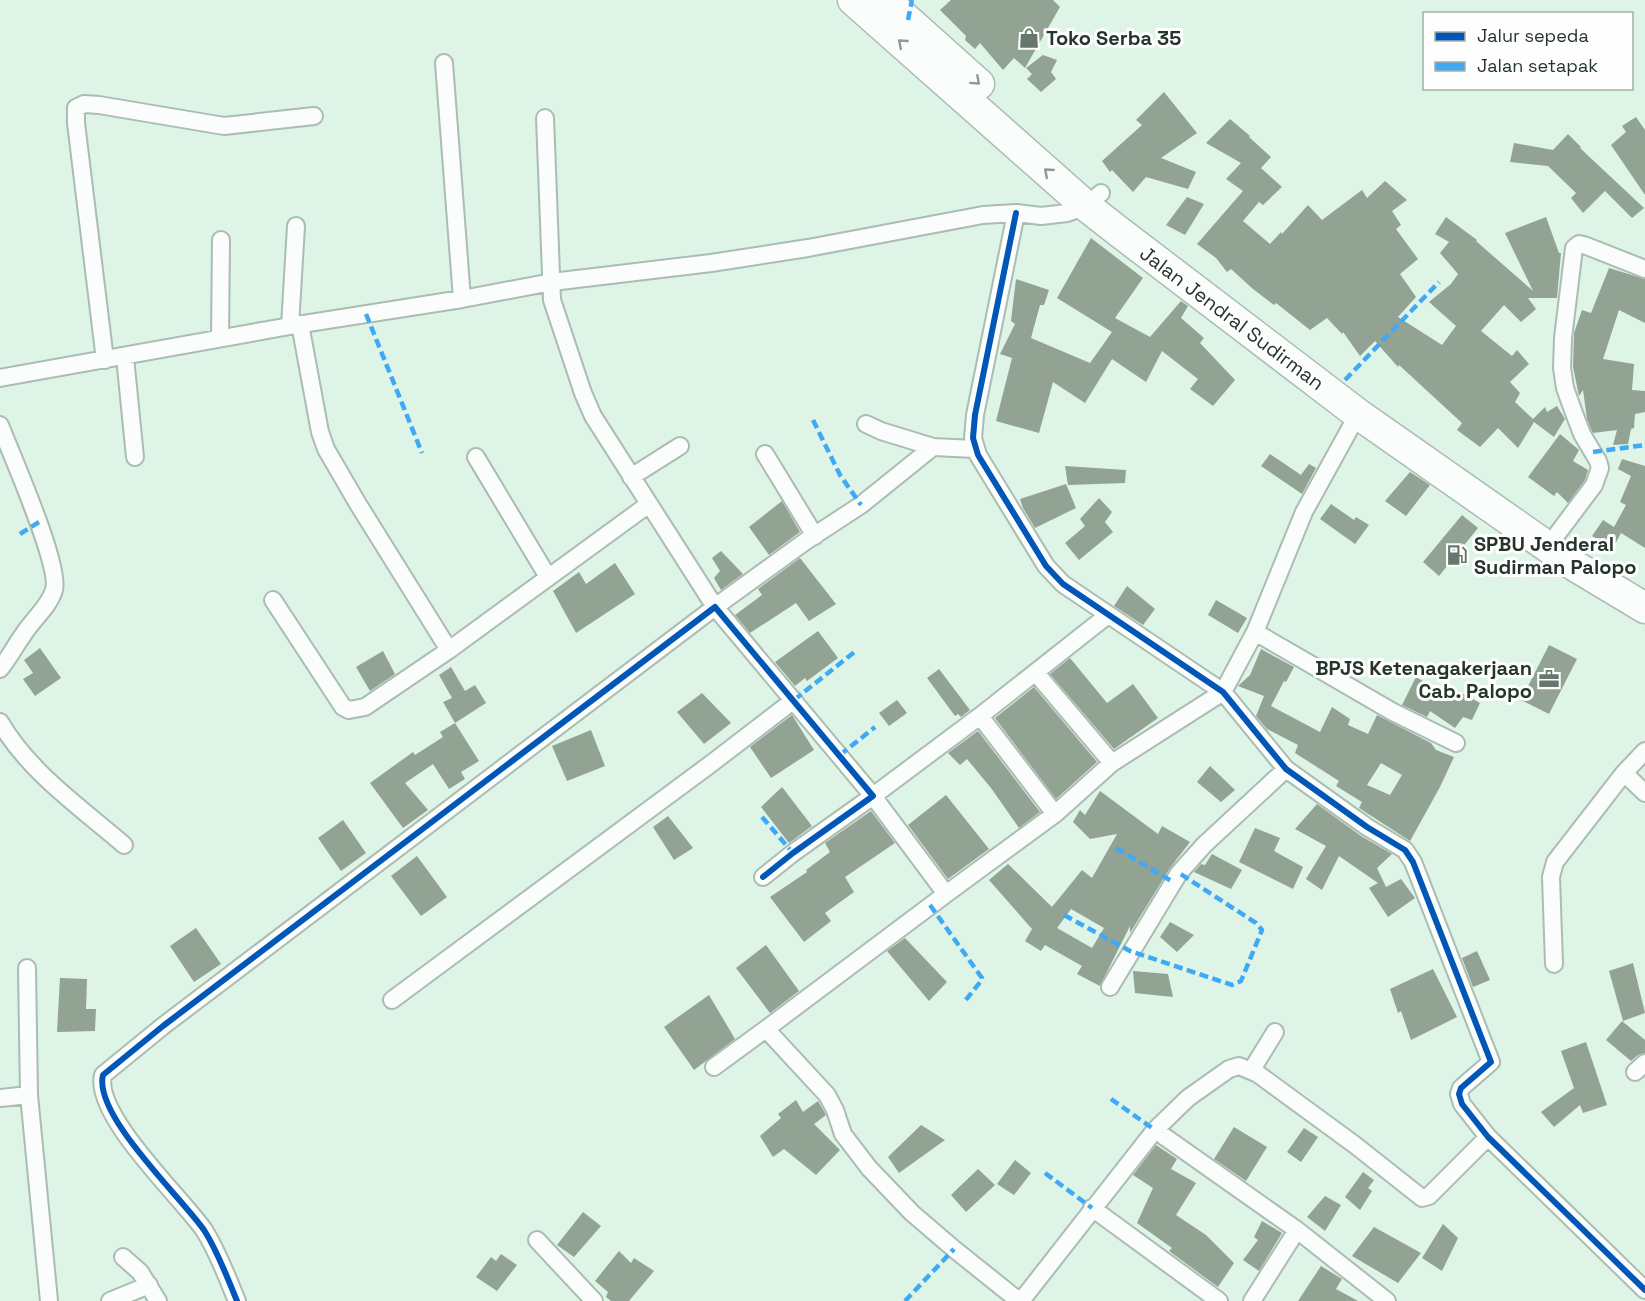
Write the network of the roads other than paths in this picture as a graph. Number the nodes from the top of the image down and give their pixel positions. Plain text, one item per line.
1 (853, 0) edge
2 (885, 0) edge
3 (444, 63) dead end
4 (314, 116) dead end
5 (545, 118) dead end
6 (1094, 199) junction
7 (1016, 213) junction
8 (1124, 224) junction
9 (296, 226) dead end
10 (221, 240) dead end
11 (1645, 269) edge
12 (552, 282) junction
13 (462, 299) junction
14 (295, 325) junction
15 (220, 338) junction
16 (125, 357) junction
17 (105, 360) junction
18 (0, 378) edge
19 (1358, 414) junction
20 (866, 424) dead end
21 (0, 425) edge
22 (680, 446) dead end
23 (933, 447) junction
24 (975, 449) junction
25 (765, 454) dead end
26 (135, 457) dead end
27 (476, 457) dead end
28 (632, 477) junction
29 (649, 504) junction
30 (1558, 533) junction
31 (815, 536) junction
32 (548, 577) junction
33 (1642, 599) edge
34 (273, 600) dead end
35 (716, 606) junction
36 (1108, 615) junction
37 (1255, 632) junction
38 (449, 650) junction
39 (0, 669) edge
40 (1036, 673) junction
41 (1223, 692) junction
42 (794, 700) junction
43 (980, 716) junction
44 (0, 722) edge
45 (1456, 743) dead end
46 (1645, 751) edge
47 (1112, 763) junction
48 (1286, 769) junction
49 (1624, 773) junction
50 (1645, 793) edge
51 (873, 796) junction
52 (1055, 814) junction
53 (124, 845) dead end
54 (763, 877) dead end
55 (946, 894) junction
56 (1554, 964) dead end
57 (27, 968) dead end
58 (1110, 987) dead end
59 (392, 1000) dead end
60 (766, 1029) junction
61 (1275, 1032) dead end
62 (714, 1067) dead end
63 (1251, 1071) junction
64 (28, 1095) junction
65 (0, 1098) edge
66 (1155, 1130) junction
67 (1488, 1137) junction
68 (1092, 1208) junction
69 (1297, 1230) junction
70 (537, 1240) dead end
71 (123, 1257) dead end
72 (149, 1285) junction
73 (1645, 1290) edge
74 (49, 1301) edge
75 (110, 1301) edge
76 (158, 1301) edge
77 (237, 1301) edge
78 (594, 1301) edge
79 (1020, 1301) edge
80 (1219, 1301) edge
81 (1252, 1301) edge
82 (1387, 1301) edge

6 -> 1 highway, Jalan Jendral Sudirman
2 -> 6 highway, Jalan Jendral Sudirman
3 - 13 street
4 - 17 street
5 - 12 street
6 - 7 street
6 - 8 highway, Jalan Jendral Sudirman
7 - 12 street
7 - 24 street
8 - 19 highway, Jalan Jendral Sudirman
8 - 30 highway, Jalan Jendral Sudirman
9 - 14 street
10 - 15 street
11 - 30 street
12 - 13 street
12 - 28 street
13 - 14 street
14 - 15 street
14 - 38 street
15 - 16 street
16 - 17 street
16 - 26 street
17 - 18 street
19 - 33 highway, Jalan Jendral Sudirman
19 - 37 street
20 - 23 street
21 - 39 street
22 - 28 street
23 - 24 street
23 - 31 street
24 - 36 street
25 - 31 street
27 - 32 street
28 - 29 street
29 - 32 street
29 - 35 street
30 - 33 highway, Jalan Jendral Sudirman
31 - 35 street
32 - 38 street
34 - 38 street
35 - 42 street
35 - 77 street
36 - 40 street
36 - 41 street
37 - 41 street
37 - 45 street
40 - 43 street
40 - 47 street
41 - 47 street
41 - 48 street
42 - 51 street
42 - 59 street
43 - 51 street
43 - 52 street
44 - 53 street
46 - 49 street
47 - 52 street
48 - 58 street
48 - 67 street
49 - 50 street
49 - 56 street
51 - 54 street
51 - 55 street
52 - 55 street
55 - 60 street
57 - 64 street
60 - 62 street
60 - 79 street
61 - 63 street
63 - 66 street
63 - 67 street
64 - 65 street
64 - 74 street
66 - 68 street
66 - 69 street
67 - 73 street
68 - 79 street
68 - 80 street
69 - 81 street
69 - 82 street
70 - 78 street
71 - 72 street
72 - 75 street
72 - 76 street

